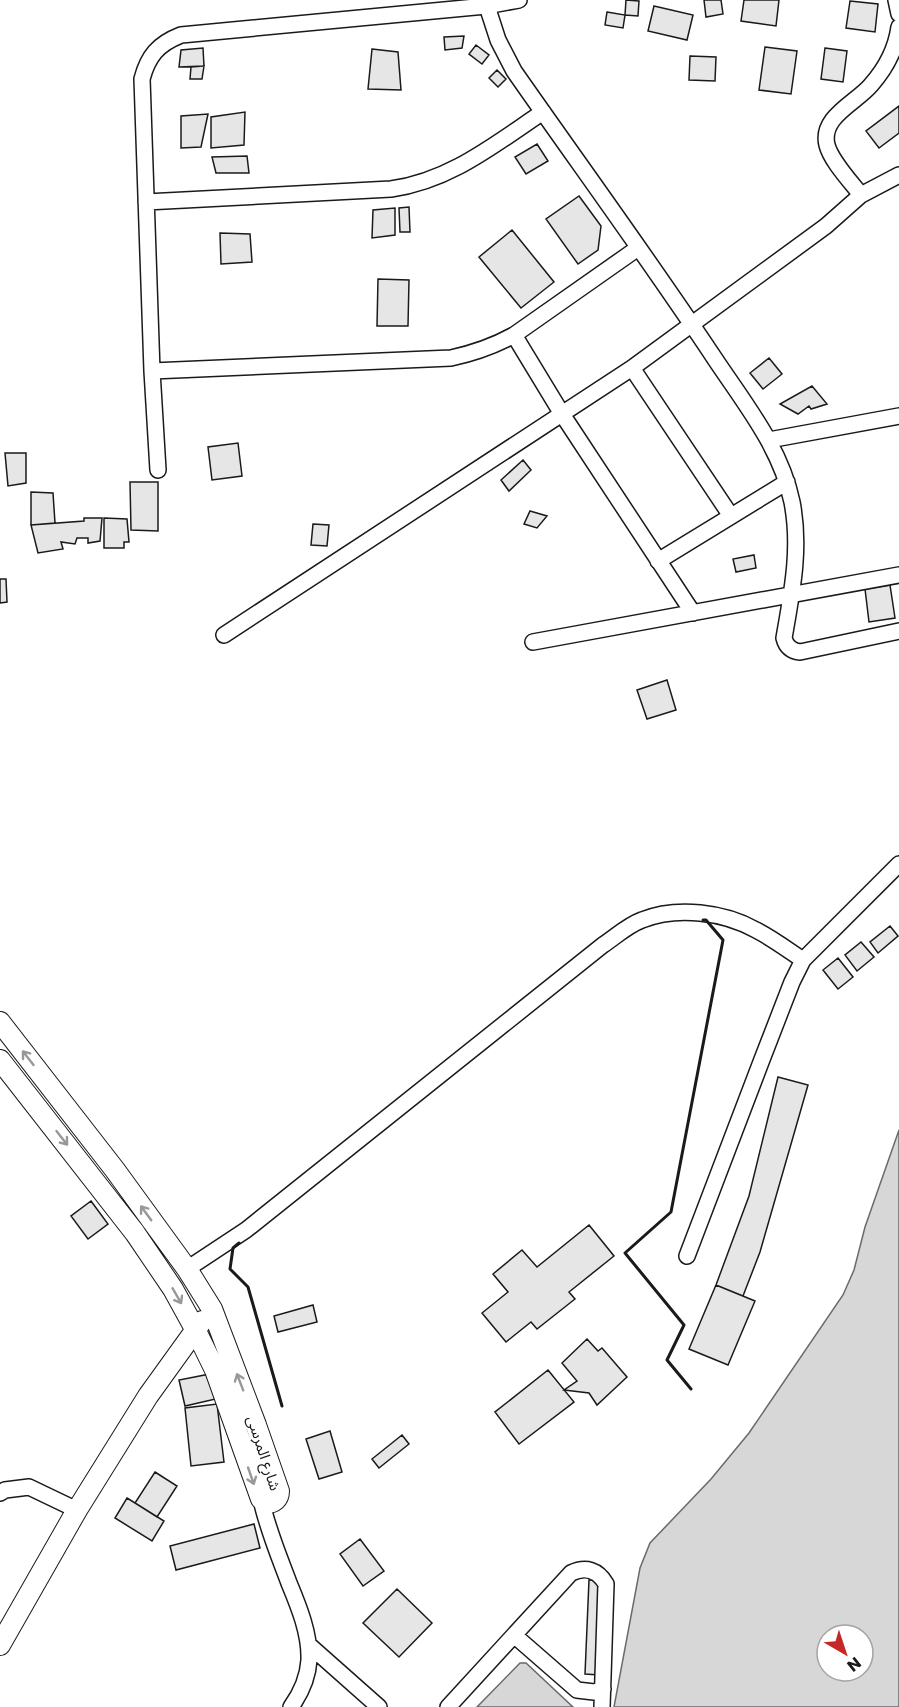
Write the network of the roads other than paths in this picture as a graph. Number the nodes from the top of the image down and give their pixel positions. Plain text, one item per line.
1 (519, 0) edge
2 (896, 0) edge
3 (486, 3) edge
4 (899, 14) edge
5 (899, 27) edge
6 (543, 112) junction
7 (899, 175) edge
8 (861, 195) junction
9 (146, 202) junction
10 (638, 248) junction
11 (691, 323) junction
12 (514, 335) junction
13 (632, 368) junction
14 (152, 371) junction
15 (562, 414) junction
16 (899, 416) edge
17 (769, 441) junction
18 (158, 470) dead end
19 (787, 482) junction
20 (731, 516) junction
21 (658, 561) junction
22 (899, 575) edge
23 (792, 594) junction
24 (693, 613) junction
25 (899, 631) edge
26 (224, 635) dead end
27 (533, 642) dead end
28 (899, 864) edge
29 (803, 960) junction
30 (0, 1022) edge
31 (0, 1060) edge
32 (687, 1256) dead end
33 (187, 1269) junction
34 (212, 1309) junction
35 (195, 1329) junction
36 (0, 1493) edge
37 (261, 1500) junction
38 (77, 1510) junction
39 (516, 1636) junction
40 (0, 1645) edge
41 (309, 1645) junction
42 (603, 1689) junction
43 (291, 1707) edge
44 (379, 1707) edge
45 (448, 1707) edge
46 (602, 1707) edge

1 - 3 street
2 - 4 street
3 - 6 street
3 - 9 street
5 - 8 street
6 - 9 street
6 - 10 street
7 - 8 street
8 - 11 street
9 - 14 street
10 - 11 street
10 - 12 street
11 - 13 street
11 - 17 street
12 - 14 street
12 - 15 street
13 - 15 street
13 - 20 street
14 - 18 street
15 - 21 street
15 - 26 street
16 - 17 street
17 - 19 street
19 - 20 street
19 - 23 street
20 - 21 street
21 - 24 street
22 - 23 street
23 - 24 street
23 - 25 street
24 - 27 street
28 - 29 street
29 - 32 street
29 - 33 street
33 -> 30 main road, شارع المرسى
31 -> 35 main road, شارع المرسى
33 - 34 main road, شارع المرسى
34 - 35 main road
37 -> 34 main road, شارع المرسى
35 -> 37 main road, شارع المرسى
35 - 38 main road
36 - 38 street
37 - 41 street
38 - 40 main road
39 - 42 street
39 - 42 street
39 - 45 street
41 - 43 street
41 - 44 street
42 - 46 street

